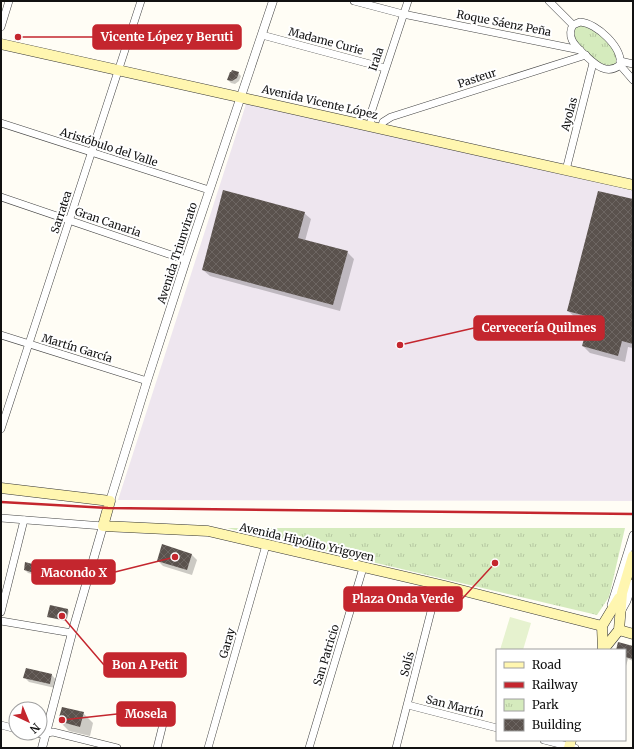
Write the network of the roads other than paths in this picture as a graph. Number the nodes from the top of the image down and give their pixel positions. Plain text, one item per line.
1 (9, 1) edge
2 (140, 1) edge
3 (273, 1) edge
4 (354, 1) edge
5 (408, 1) edge
6 (549, 1) edge
7 (403, 14) junction
8 (572, 25) junction
9 (1, 27) edge
10 (262, 35) junction
11 (1, 44) edge
12 (580, 50) junction
13 (586, 55) junction
14 (594, 63) junction
15 (620, 63) junction
16 (633, 64) edge
17 (385, 68) junction
18 (118, 70) junction
19 (633, 80) edge
20 (241, 97) junction
21 (1, 123) edge
22 (376, 127) junction
23 (92, 153) junction
24 (566, 170) junction
25 (633, 185) edge
26 (210, 190) junction
27 (1, 197) edge
28 (70, 221) junction
29 (186, 260) junction
30 (1, 335) edge
31 (29, 344) junction
32 (147, 381) junction
33 (1, 429) edge
34 (1, 488) edge
35 (110, 501) junction
36 (1, 518) edge
37 (24, 520) junction
38 (103, 526) junction
39 (633, 535) edge
40 (266, 545) junction
41 (633, 556) edge
42 (363, 568) junction
43 (633, 583) edge
44 (438, 584) junction
45 (1, 612) edge
46 (614, 615) junction
47 (1, 621) edge
48 (602, 626) junction
49 (618, 630) junction
50 (72, 633) junction
51 (633, 634) edge
52 (603, 649) edge
53 (604, 649) edge
54 (408, 705) junction
55 (166, 712) dead end
56 (48, 724) edge
57 (496, 728) edge
58 (48, 732) edge
59 (548, 741) edge
60 (571, 746) edge
61 (117, 748) edge
62 (158, 748) edge
63 (208, 748) edge
64 (309, 748) edge
65 (396, 748) edge

1 - 9 street
2 - 18 street, Sarratea
3 - 10 street, Avenida Triunvirato
4 - 7 street, Roque Sáenz Peña
5 - 7 street, Irala
6 - 8 street
7 - 12 street, Roque Sáenz Peña
7 - 17 street, Irala
8 - 12 street
8 - 15 street
10 - 17 street, Madame Curie
10 - 20 street, Avenida Triunvirato
11 - 18 main road, Avenida Vicente López
12 - 13 street
13 - 14 street
13 - 22 street, Pasteur
14 - 15 street
14 - 24 street, Ayolas
15 - 16 street
15 - 19 street
17 - 22 street, Irala
18 - 20 main road, Avenida Vicente López
18 - 23 street, Sarratea
20 - 22 main road, Avenida Vicente López
20 - 26 street, Avenida Triunvirato
21 - 23 street, Aristóbulo del Valle
22 - 24 main road, Avenida Vicente López
23 - 26 street, Aristóbulo del Valle
23 - 28 street, Sarratea
24 - 25 main road, Avenida Vicente López
26 - 29 street, Avenida Triunvirato
27 - 28 street, Gran Canaria
28 - 29 street, Gran Canaria
28 - 31 street, Sarratea
29 - 32 street, Avenida Triunvirato
30 - 31 street, Martín García
31 - 32 street, Martín García
31 - 33 street, Sarratea
32 - 35 street, Avenida Triunvirato
34 - 35 main road
35 - 38 main road, Avenida Triunvirato
36 - 37 street, Avenida Hipólito Yrigoyen
37 - 38 street, Avenida Hipólito Yrigoyen
37 - 45 street
38 - 40 main road, Avenida Hipólito Yrigoyen
38 - 50 street
39 - 46 street
40 - 42 main road, Avenida Hipólito Yrigoyen
40 - 63 street, Garay
41 - 46 main road
42 - 44 main road, Avenida Hipólito Yrigoyen
42 - 64 street, San Patricio
43 - 46 street
44 - 48 main road, Avenida Hipólito Yrigoyen
44 - 54 street, Solís
46 - 48 main road
46 - 49 main road
47 - 50 street
48 - 52 main road
49 - 51 main road
49 - 53 main road
50 - 56 street
54 - 57 street, San Martín
54 - 65 street, Solís
55 - 62 street
58 - 61 street
59 - 60 street

